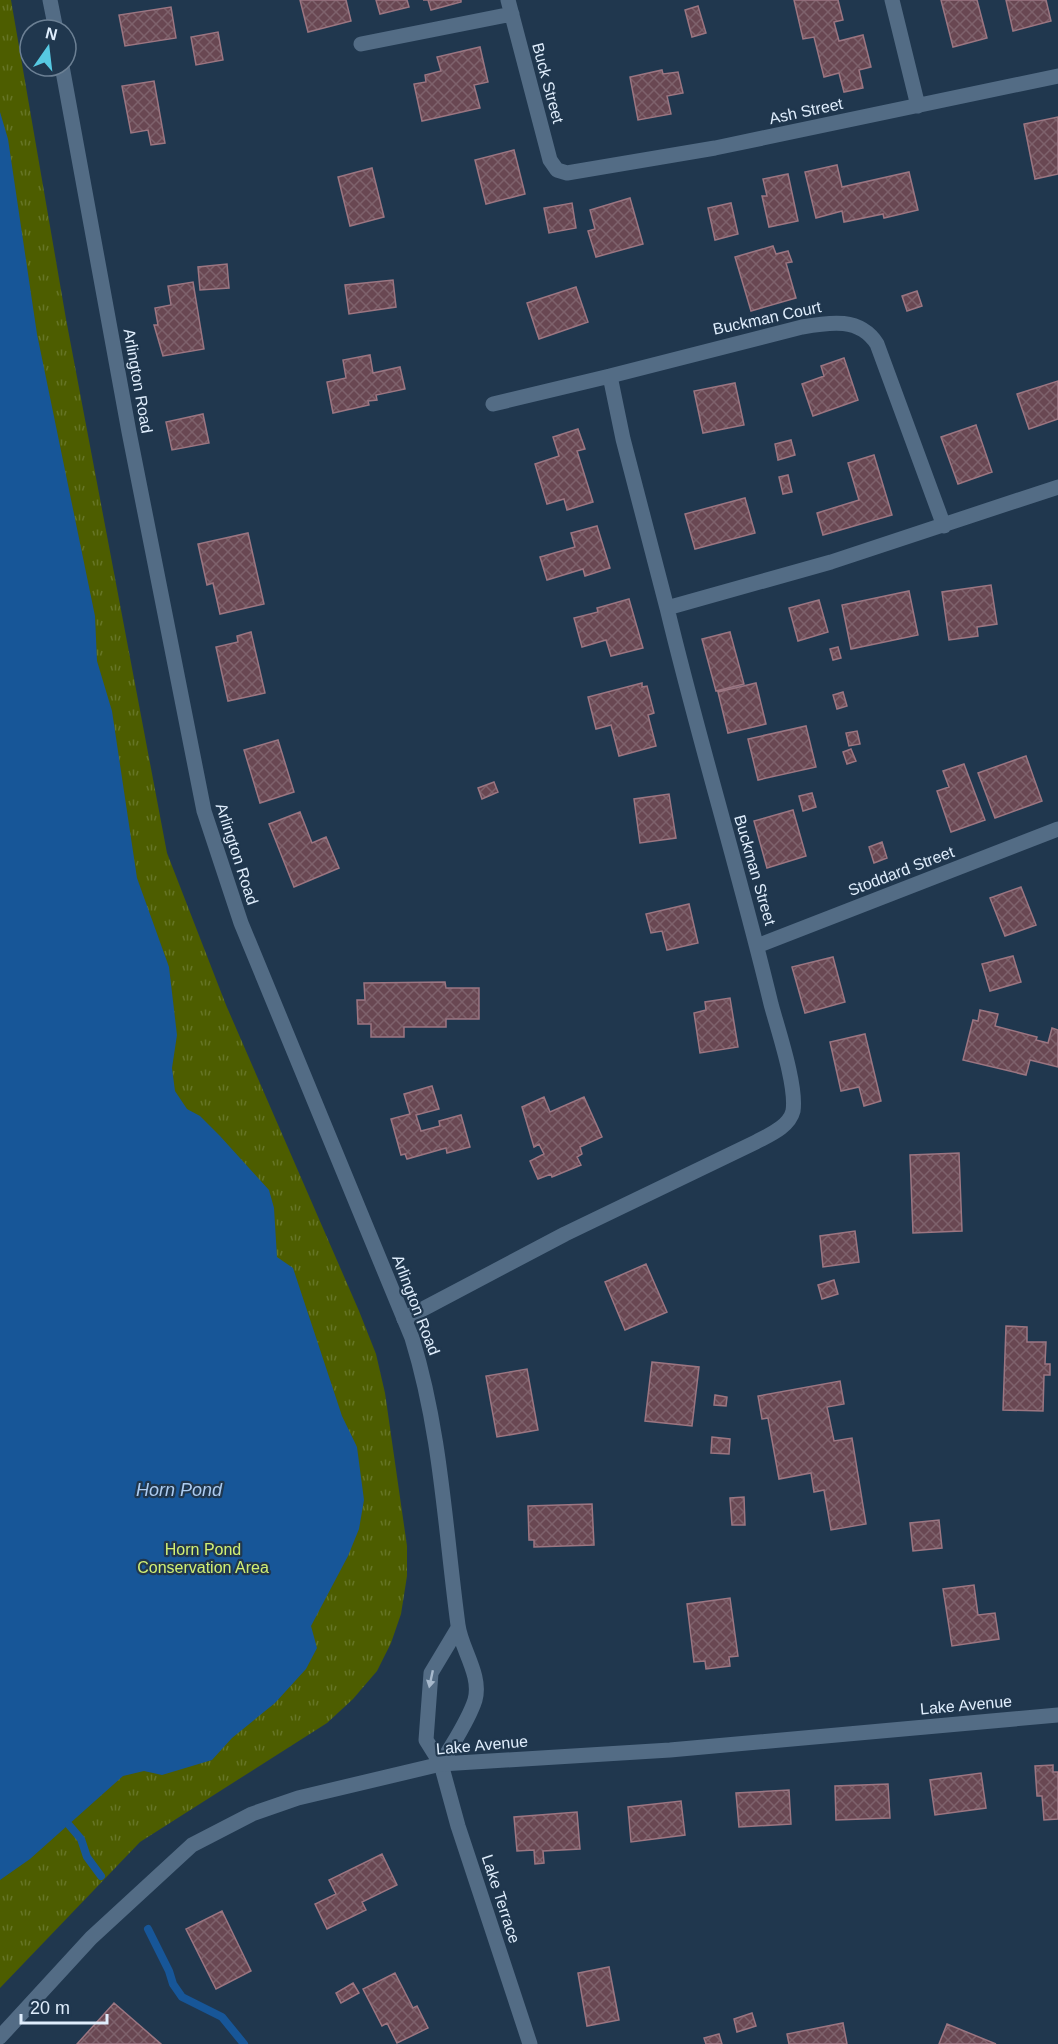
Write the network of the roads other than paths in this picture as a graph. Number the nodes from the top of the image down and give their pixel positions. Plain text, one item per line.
1 (50, 0) edge
2 (892, 0) edge
3 (510, 7) edge
4 (54, 18) edge
5 (361, 44) dead end
6 (1058, 76) edge
7 (64, 78) edge
8 (918, 106) junction
9 (560, 172) joint
10 (610, 376) junction
11 (493, 404) dead end
12 (1058, 487) edge
13 (944, 526) junction
14 (667, 608) junction
15 (1058, 829) edge
16 (757, 946) junction
17 (404, 1319) junction
18 (458, 1628) junction
19 (1058, 1715) edge
20 (441, 1764) junction
21 (0, 2037) edge
22 (530, 2044) edge

1 - 4 street
2 - 8 street
3 - 5 street
3 - 9 street, Buck Street
6 - 8 street, Ash Street
7 - 17 street, Arlington Road
8 - 9 street, Ash Street
10 - 11 street, Buckman Court
10 - 13 street, Buckman Court
10 - 14 street
12 - 13 street
13 - 14 street
14 - 16 street, Buckman Street
15 - 16 street, Stoddard Street
16 - 17 street, Buckman Street
17 - 18 street, Arlington Road
18 - 20 street, Arlington Road
18 -> 20 street
19 - 20 street, Lake Avenue
20 - 21 street, Lake Avenue
20 - 22 street, Lake Terrace

